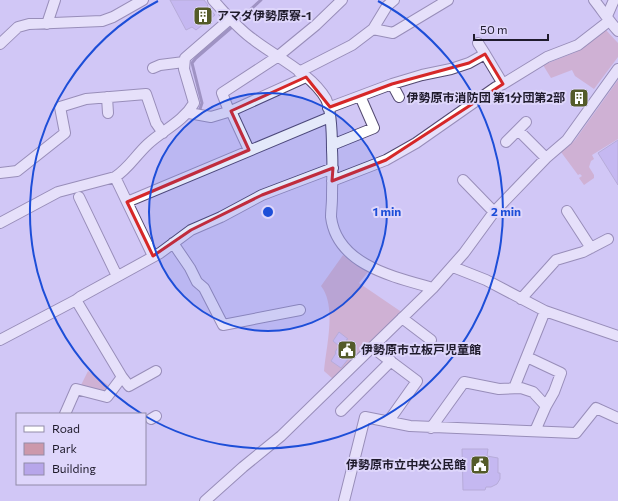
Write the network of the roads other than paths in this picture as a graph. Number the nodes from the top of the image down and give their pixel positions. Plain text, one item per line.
1 (55, 0) edge
2 (143, 0) edge
3 (213, 0) edge
4 (342, 0) edge
5 (394, 0) edge
6 (448, 0) edge
7 (594, 0) edge
8 (614, 0) edge
9 (608, 18) junction
10 (230, 19) junction
11 (47, 24) junction
12 (373, 29) junction
13 (618, 31) edge
14 (478, 42) dead end
15 (0, 44) edge
16 (485, 54) junction
17 (277, 57) junction
18 (184, 62) junction
19 (153, 68) dead end
20 (618, 68) edge
21 (303, 75) junction
22 (392, 84) junction
23 (503, 84) junction
24 (360, 96) junction
25 (107, 97) junction
26 (399, 97) dead end
27 (230, 111) junction
28 (329, 112) junction
29 (108, 113) dead end
30 (189, 113) junction
31 (526, 122) dead end
32 (518, 130) junction
33 (163, 133) junction
34 (506, 142) dead end
35 (332, 144) junction
36 (249, 150) junction
37 (546, 158) junction
38 (333, 168) junction
39 (0, 173) edge
40 (114, 177) junction
41 (332, 180) junction
42 (462, 180) dead end
43 (79, 197) dead end
44 (127, 202) junction
45 (567, 211) dead end
46 (494, 212) junction
47 (0, 223) edge
48 (608, 238) dead end
49 (173, 243) junction
50 (591, 248) junction
51 (153, 256) junction
52 (453, 267) junction
53 (117, 276) junction
54 (433, 288) junction
55 (521, 299) junction
56 (76, 300) junction
57 (300, 310) dead end
58 (545, 311) junction
59 (402, 318) junction
60 (618, 336) edge
61 (0, 340) edge
62 (431, 340) dead end
63 (372, 348) junction
64 (527, 357) junction
65 (391, 361) junction
66 (156, 371) dead end
67 (122, 377) junction
68 (514, 388) junction
69 (546, 406) junction
70 (341, 411) dead end
71 (65, 413) edge
72 (618, 418) edge
73 (388, 422) junction
74 (431, 428) junction
75 (535, 431) junction
76 (205, 501) edge
77 (344, 501) edge

1 - 11 street
2 - 11 street
3 - 10 street
4 - 17 street
5 - 12 street
6 - 12 street
7 - 9 street
8 - 9 street
9 - 13 street
9 - 23 street
10 - 17 street
10 - 18 street
11 - 15 street
12 - 21 street
14 - 16 street
16 - 22 street
16 - 23 street
17 - 21 street
17 - 27 street
18 - 19 street
18 - 30 street
20 - 37 street
21 - 27 street
21 - 28 street
22 - 24 street
22 - 26 street
23 - 41 street
24 - 28 street
24 - 35 street
25 - 29 street
25 - 33 street
25 - 39 street
27 - 30 street
27 - 36 street
28 - 35 street
28 - 36 street
30 - 33 street
31 - 32 street
32 - 34 street
32 - 37 street
33 - 40 street
35 - 38 street
36 - 44 street
37 - 46 street
38 - 41 street
38 - 49 street
40 - 44 street
40 - 47 street
41 - 54 street
42 - 46 street
43 - 53 street
44 - 51 street
45 - 50 street
46 - 52 street
48 - 50 street
49 - 51 street
49 - 57 street
50 - 55 street
51 - 53 street
52 - 54 street
52 - 55 street
53 - 56 street
54 - 59 street
55 - 58 street
56 - 61 street
56 - 67 street
58 - 60 street
58 - 64 street
59 - 62 street
59 - 63 street
63 - 65 street
63 - 76 street
64 - 68 street
64 - 69 street
65 - 70 street
65 - 73 street
66 - 67 street
67 - 71 street
68 - 69 street
68 - 74 street
69 - 75 street
72 - 75 street
73 - 74 street
73 - 77 street
74 - 75 street

